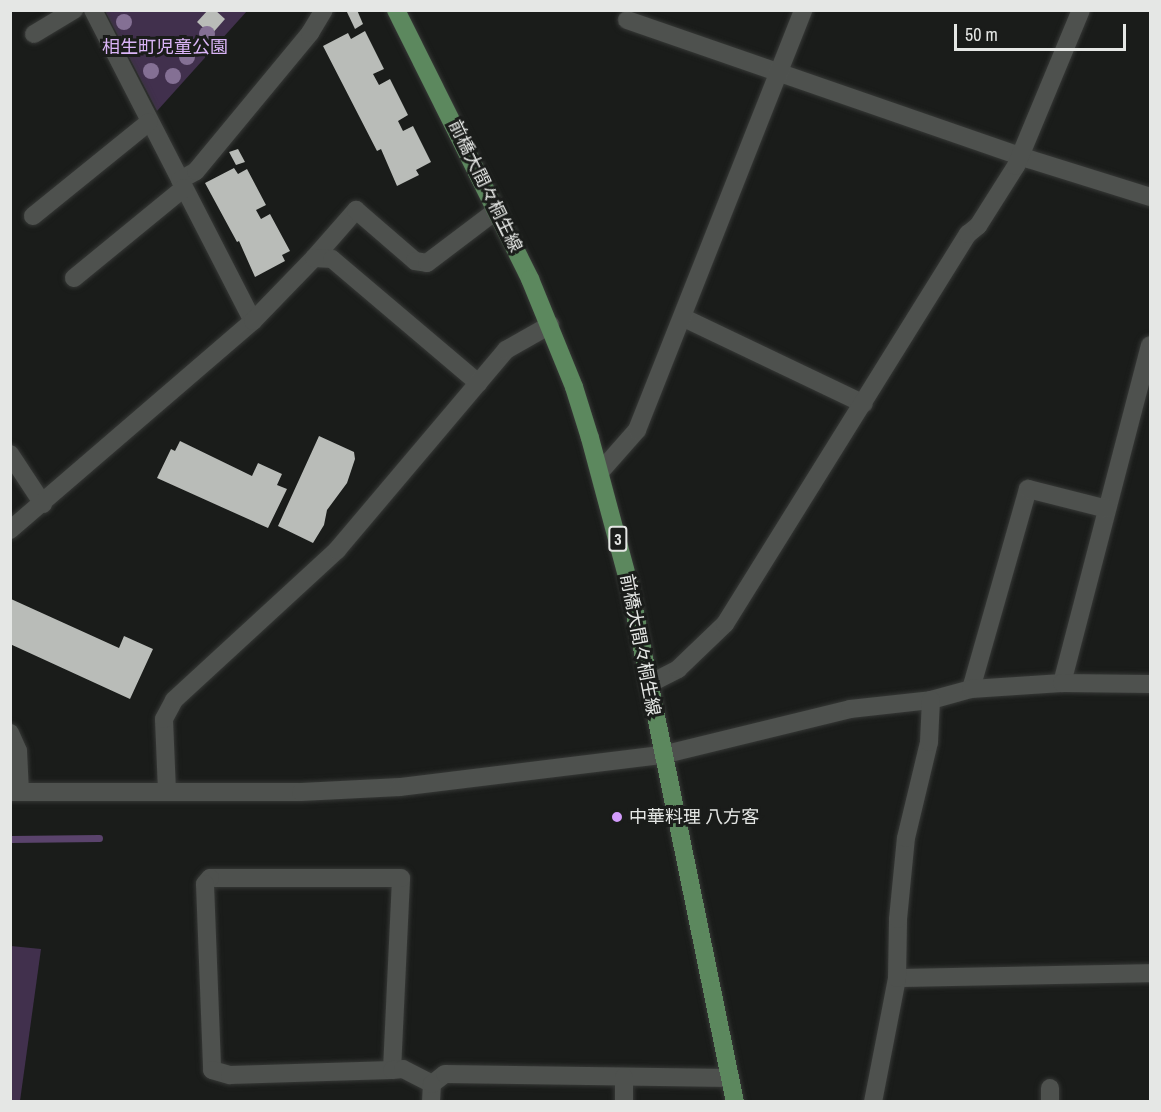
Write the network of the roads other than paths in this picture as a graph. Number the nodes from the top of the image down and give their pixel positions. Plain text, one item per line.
1 (74, 10) edge
2 (93, 10) edge
3 (324, 10) edge
4 (396, 10) edge
5 (803, 10) edge
6 (1081, 10) edge
7 (627, 20) dead end
8 (34, 34) dead end
9 (780, 73) junction
10 (149, 122) junction
11 (1021, 156) junction
12 (182, 184) junction
13 (1150, 197) edge
14 (497, 210) junction
15 (33, 216) dead end
16 (314, 258) junction
17 (74, 278) dead end
18 (684, 318) junction
19 (253, 321) junction
20 (550, 325) junction
21 (1150, 345) edge
22 (478, 383) junction
23 (864, 404) junction
24 (10, 454) edge
25 (600, 472) junction
26 (43, 504) junction
27 (1107, 509) junction
28 (10, 530) edge
29 (1062, 683) junction
30 (650, 684) junction
31 (1150, 684) edge
32 (971, 689) junction
33 (930, 700) junction
34 (10, 733) edge
35 (662, 755) junction
36 (167, 791) junction
37 (15, 792) edge
38 (1150, 974) edge
39 (897, 978) junction
40 (392, 1070) junction
41 (624, 1077) junction
42 (730, 1078) junction
43 (431, 1093) edge
44 (624, 1101) edge
45 (735, 1101) edge
46 (873, 1101) edge

1 - 8 street
2 - 10 street
3 - 12 street
4 - 14 main road, 前橋大間々桐生線 / 3
5 - 9 street
6 - 11 street
7 - 9 street
9 - 11 street
9 - 18 street
10 - 12 street
10 - 15 street
11 - 13 street
11 - 23 street
12 - 17 street
12 - 19 street
14 - 16 street
14 - 20 main road, 前橋大間々桐生線 / 3
16 - 19 street
16 - 22 street
18 - 23 street
18 - 25 street
19 - 26 street
20 - 22 street
20 - 25 main road, 前橋大間々桐生線 / 3
21 - 27 street
22 - 36 street
23 - 30 street
24 - 26 street
25 - 30 main road, 前橋大間々桐生線 / 3
26 - 28 street
27 - 29 street
27 - 32 street
29 - 31 street
29 - 32 street
30 - 35 main road, 前橋大間々桐生線 / 3
32 - 33 street
33 - 35 street
33 - 39 street
34 - 37 street
35 - 36 street
35 - 42 main road, 前橋大間々桐生線 / 3
36 - 37 street
38 - 39 street
39 - 46 street
40 - 40 street
40 - 43 street
41 - 42 street
41 - 43 street
41 - 44 street
42 - 45 main road, 前橋大間々桐生線 / 3

